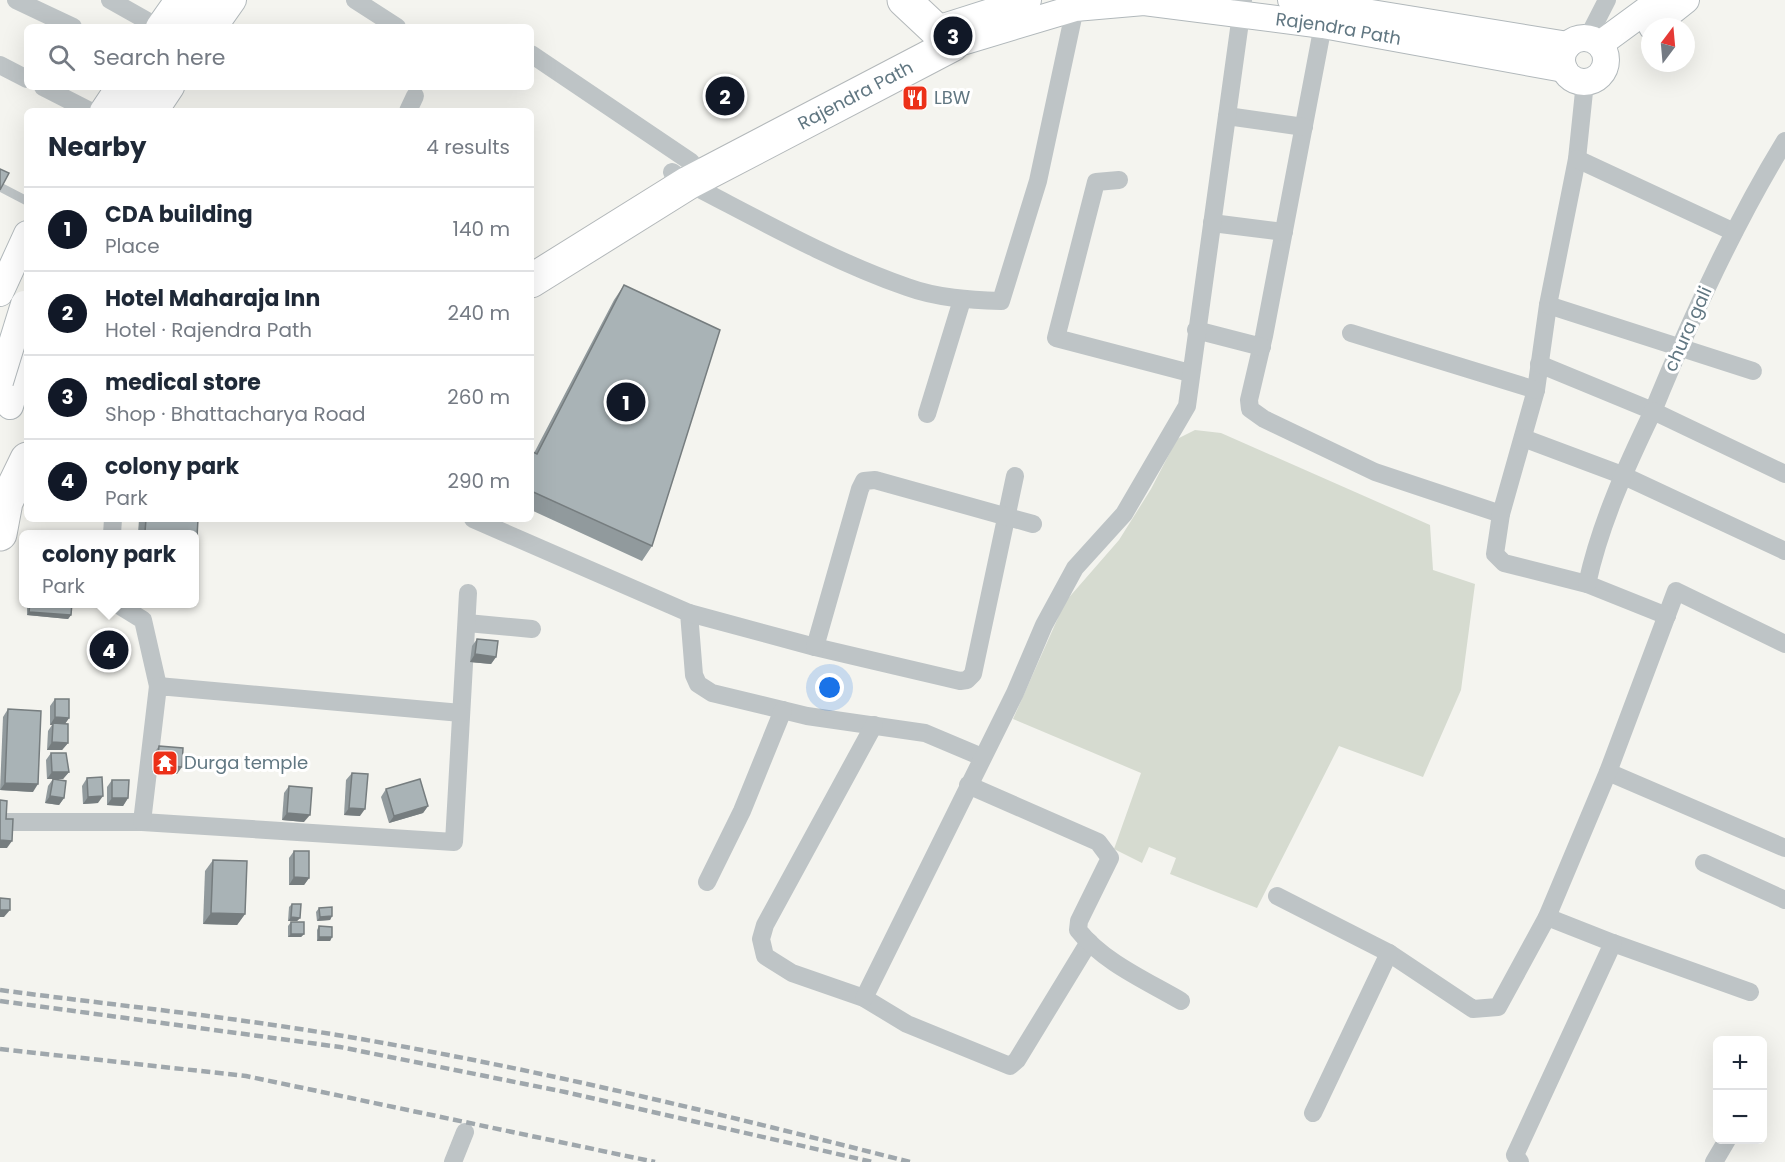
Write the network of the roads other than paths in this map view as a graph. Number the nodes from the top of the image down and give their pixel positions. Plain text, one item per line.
1 (16, 0) edge
2 (110, 0) edge
3 (178, 0) edge
4 (207, 0) edge
5 (233, 0) edge
6 (356, 0) edge
7 (879, 0) edge
8 (904, 0) edge
9 (1028, 0) edge
10 (1291, 0) edge
11 (1607, 0) edge
12 (1242, 7) edge
13 (1075, 8) junction
14 (1663, 14) edge
15 (67, 24) edge
16 (153, 24) edge
17 (160, 24) edge
18 (190, 24) edge
19 (216, 24) edge
20 (393, 24) edge
21 (1323, 25) junction
22 (937, 41) junction
23 (534, 56) edge
24 (1585, 57) junction
25 (0, 65) edge
26 (24, 77) edge
27 (49, 90) edge
28 (117, 90) edge
29 (146, 90) edge
30 (169, 90) edge
31 (84, 108) edge
32 (105, 108) edge
33 (134, 108) edge
34 (157, 108) edge
35 (1227, 116) junction
36 (1304, 127) junction
37 (1785, 141) edge
38 (1577, 159) junction
39 (684, 172) junction
40 (1119, 180) dead end
41 (0, 187) edge
42 (24, 199) edge
43 (1212, 223) junction
44 (1284, 231) junction
45 (1734, 232) junction
46 (24, 241) edge
47 (534, 252) edge
48 (534, 279) edge
49 (0, 293) edge
50 (962, 300) junction
51 (1548, 304) junction
52 (24, 307) edge
53 (1196, 330) junction
54 (1351, 333) dead end
55 (1262, 347) junction
56 (1679, 347) junction
57 (19, 360) edge
58 (1539, 364) junction
59 (1753, 371) dead end
60 (1190, 373) junction
61 (0, 382) edge
62 (1536, 390) junction
63 (12, 406) edge
64 (1653, 411) junction
65 (927, 414) dead end
66 (1523, 438) junction
67 (24, 465) edge
68 (1785, 474) edge
69 (1622, 475) junction
70 (1015, 476) dead end
71 (1501, 514) junction
72 (1006, 518) junction
73 (480, 522) edge
74 (1033, 524) dead end
75 (0, 534) edge
76 (1785, 551) edge
77 (1587, 584) junction
78 (468, 593) dead end
79 (125, 608) edge
80 (689, 613) junction
81 (1667, 616) junction
82 (467, 623) junction
83 (532, 629) dead end
84 (1785, 644) edge
85 (815, 647) junction
86 (158, 686) junction
87 (783, 710) junction
88 (461, 713) junction
89 (874, 725) junction
90 (982, 757) junction
91 (1608, 772) junction
92 (969, 785) junction
93 (4, 822) edge
94 (142, 822) junction
95 (1785, 848) edge
96 (1704, 863) dead end
97 (706, 882) dead end
98 (1277, 896) dead end
99 (1785, 900) edge
100 (1547, 917) junction
101 (1089, 942) junction
102 (1613, 943) junction
103 (1389, 953) junction
104 (1750, 992) dead end
105 (864, 998) junction
106 (1181, 1001) dead end
107 (1313, 1113) dead end
108 (465, 1132) dead end
109 (1725, 1144) edge
110 (453, 1162) edge
111 (1520, 1162) edge
112 (1714, 1162) edge

1 - 15 street
2 - 16 street
3 - 17 main road
4 - 18 main road
5 - 19 main road
6 - 20 street
7 - 22 highway
8 - 22 highway
9 - 22 main road, Rajendra Path
10 - 24 main road, Rajendra Path
11 - 24 street
12 - 13 main road, Rajendra Path
12 - 21 main road, Rajendra Path
12 - 35 street
13 - 22 main road, Rajendra Path
13 - 50 street
14 - 24 main road
21 - 24 main road, Rajendra Path
21 - 36 street
22 - 39 highway, Rajendra Path
23 - 39 street
24 - 38 street
25 - 26 street
27 - 31 street
28 - 32 main road
29 - 33 main road
30 - 34 main road
35 - 36 street
35 - 43 street
36 - 44 street
37 - 45 street, chura gali
38 - 45 street
38 - 51 street
39 - 47 highway, Rajendra Path
39 - 48 highway, Rajendra Path
39 - 50 street
40 - 60 street
41 - 42 lane
43 - 44 street
43 - 53 street
44 - 55 street
45 - 56 street, chura gali
46 - 49 main road
50 - 65 street
51 - 56 street
51 - 58 street
52 - 61 main road, bridge
53 - 55 street
53 - 60 street
54 - 62 street
55 - 71 street
56 - 59 street
56 - 64 street, chura gali
57 - 63 main road
58 - 62 street
58 - 64 street
60 - 90 street
62 - 66 street
64 - 68 street
64 - 69 street, chura gali
66 - 69 street
66 - 71 street
67 - 75 highway
69 - 76 street
69 - 77 street, chura gali
70 - 72 street
71 - 77 street
72 - 74 street
72 - 85 street
72 - 85 street
73 - 80 street
77 - 81 street
78 - 82 street
79 - 86 street
80 - 85 street
80 - 87 street
81 - 84 street
81 - 91 street
82 - 83 street
82 - 88 street
86 - 88 street
86 - 94 street
87 - 89 street
87 - 97 street
88 - 94 street
89 - 90 street
89 - 105 street
90 - 92 street
91 - 95 street
91 - 100 street
92 - 101 street
92 - 105 street
93 - 94 street
96 - 99 street
98 - 103 street
100 - 102 street
100 - 103 street
101 - 105 street
101 - 106 street
102 - 104 street
102 - 111 street
103 - 107 street
108 - 110 street
109 - 112 street

